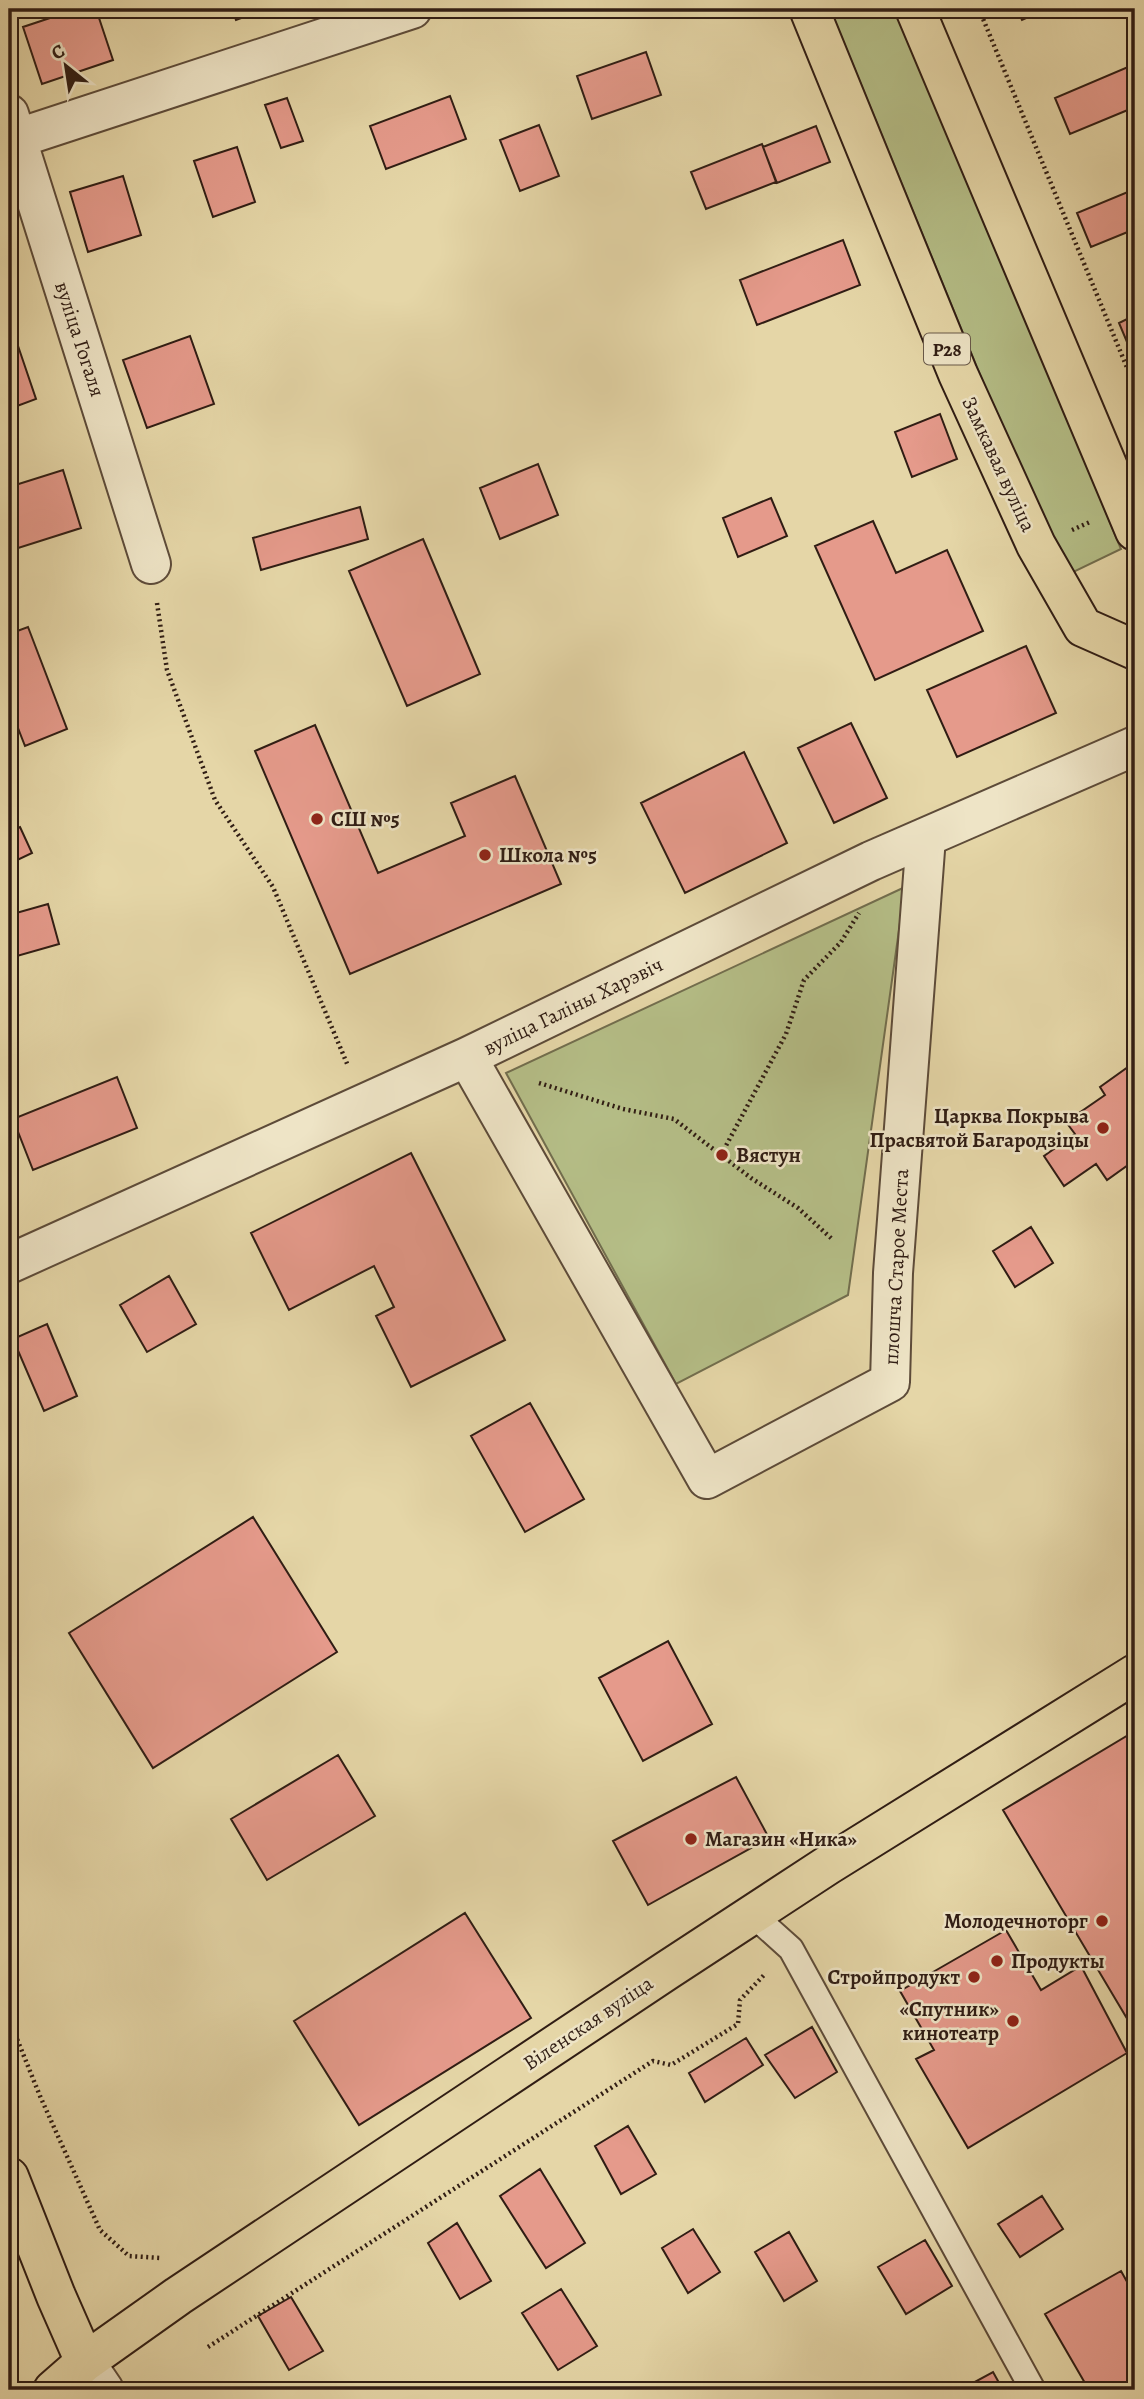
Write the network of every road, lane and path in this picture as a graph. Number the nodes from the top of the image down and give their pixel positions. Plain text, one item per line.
1 (412, 9) edge
2 (809, 9) edge
3 (915, 9) edge
4 (979, 9) edge
5 (11, 131) edge
6 (1135, 387) edge
7 (1130, 519) edge
8 (1036, 545) junction
9 (151, 564) joint
10 (1135, 650) edge
11 (1135, 746) edge
12 (926, 837) junction
13 (872, 861) junction
14 (467, 1057) junction
15 (539, 1083) dead end
16 (362, 1103) junction
17 (721, 1155) junction
18 (832, 1239) dead end
19 (9, 1264) edge
20 (1135, 1674) edge
21 (752, 1914) junction
22 (791, 1949) junction
23 (9, 2019) edge
24 (9, 2177) edge
25 (167, 2256) dead end
26 (208, 2347) dead end
27 (94, 2376) edge
28 (53, 2390) edge
29 (1033, 2390) edge

1 - 5 street
2 - 8 main road, Замкавая вуліца / Р28
3 - 7 main road
4 - 6 path
5 - 9 street, вуліца Гогаля
7 - 8 path
8 - 10 main road, Замкавая вуліца / Р28
9 - 16 path
11 - 12 street, вуліца Галіны Харэвіч
12 - 13 street, вуліца Галіны Харэвіч
12 - 14 street, плошча Старое Места
13 - 14 street, вуліца Галіны Харэвіч
13 - 17 path
14 - 16 street, вуліца Галіны Харэвіч
15 - 17 path
16 - 19 street, вуліца Галіны Харэвіч
17 - 18 path
20 - 21 main road, Віленская вуліца
21 - 22 lane
21 - 27 main road, Віленская вуліца
22 - 26 path
22 - 29 lane
23 - 25 path
24 - 27 main road
27 - 28 main road, Віленская вуліца

